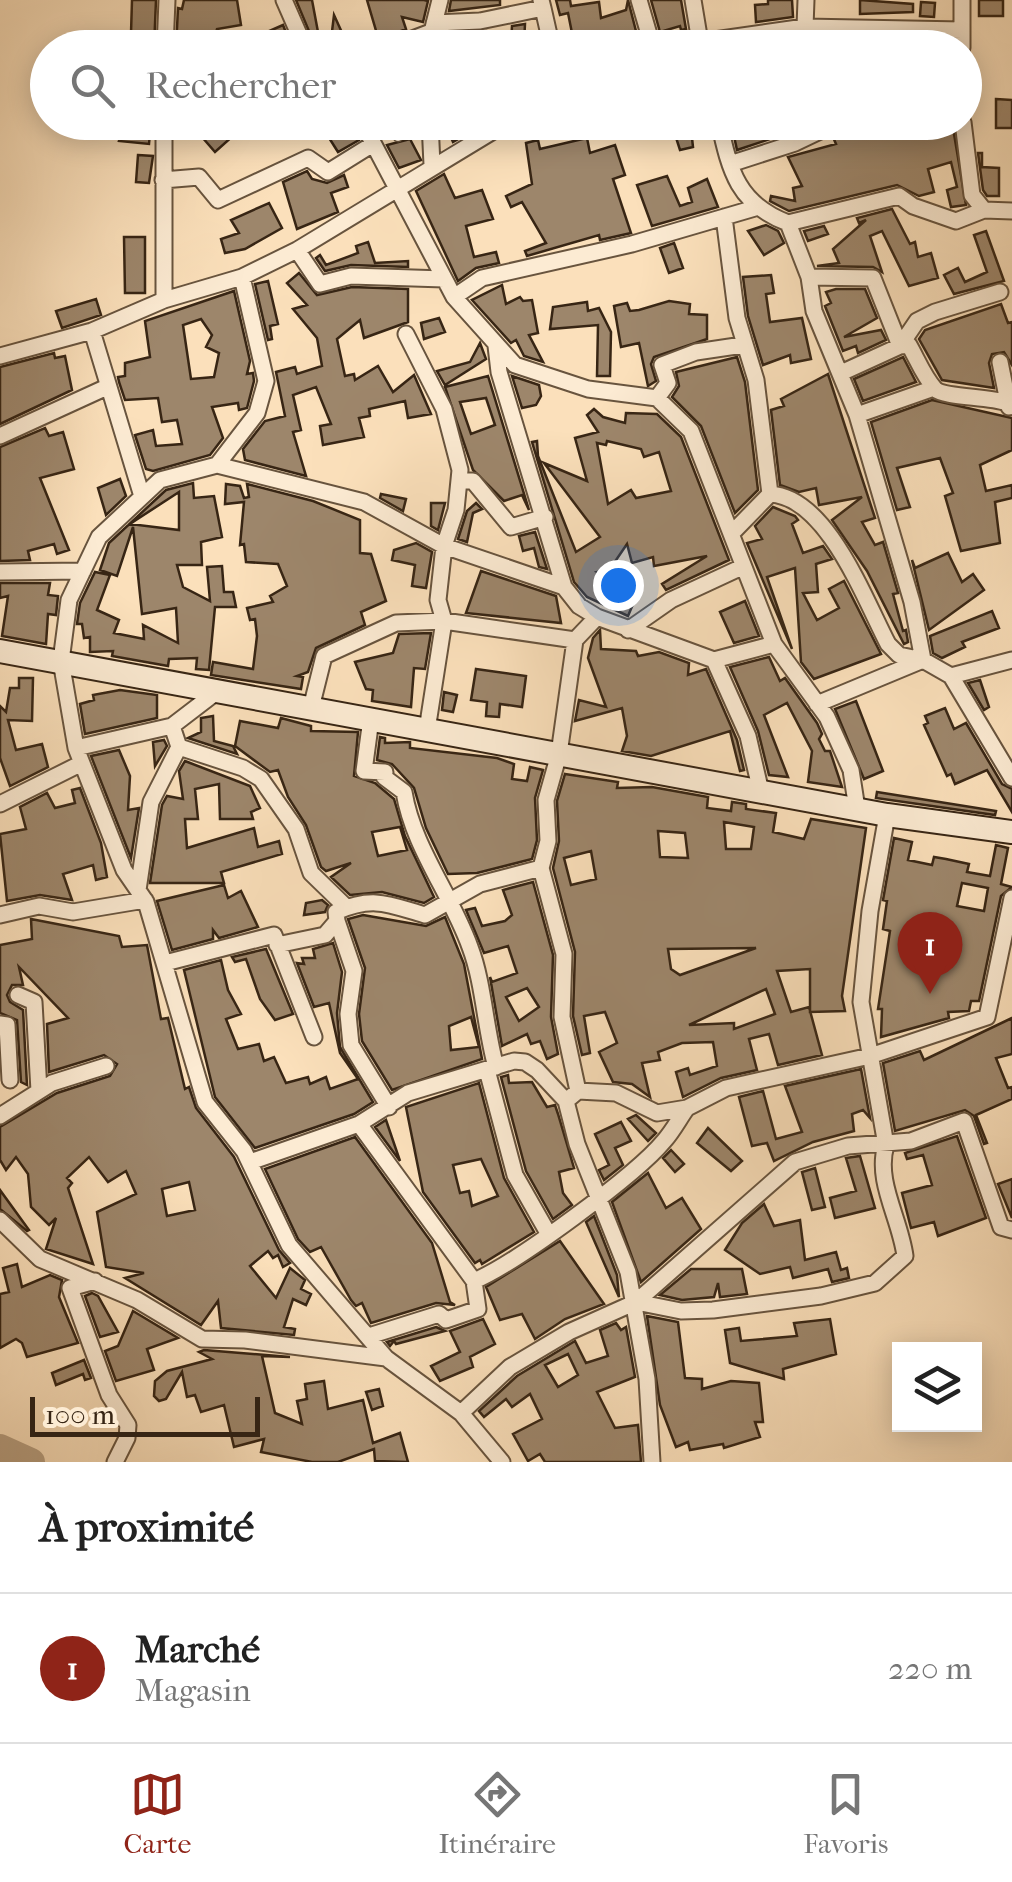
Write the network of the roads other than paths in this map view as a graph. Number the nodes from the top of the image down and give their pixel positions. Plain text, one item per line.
1 (167, 0) edge
2 (284, 0) edge
3 (440, 0) edge
4 (639, 0) edge
5 (693, 0) edge
6 (806, 0) edge
7 (962, 0) edge
8 (542, 4) edge
9 (805, 27) junction
10 (166, 30) edge
11 (297, 30) edge
12 (434, 30) edge
13 (442, 30) edge
14 (548, 30) edge
15 (650, 30) edge
16 (698, 30) edge
17 (785, 30) edge
18 (962, 30) joint
19 (164, 140) edge
20 (372, 140) edge
21 (431, 140) edge
22 (476, 140) edge
23 (723, 140) edge
24 (801, 140) edge
25 (965, 140) edge
26 (374, 144) junction
27 (730, 164) junction
28 (432, 165) junction
29 (164, 180) junction
30 (396, 188) junction
31 (755, 208) junction
32 (984, 210) junction
33 (1012, 211) edge
34 (724, 217) junction
35 (788, 223) junction
36 (296, 250) junction
37 (809, 276) junction
38 (242, 278) junction
39 (444, 278) junction
40 (1000, 292) dead end
41 (454, 297) junction
42 (164, 300) junction
43 (92, 331) junction
44 (406, 334) dead end
45 (496, 346) junction
46 (743, 346) junction
47 (900, 346) junction
48 (0, 356) edge
49 (1000, 362) dead end
50 (840, 372) junction
51 (107, 388) junction
52 (934, 388) junction
53 (657, 398) junction
54 (1010, 408) edge
55 (856, 414) junction
56 (0, 436) edge
57 (217, 464) junction
58 (459, 480) junction
59 (141, 494) junction
60 (770, 494) junction
61 (545, 517) junction
62 (733, 532) junction
63 (444, 546) junction
64 (742, 566) junction
65 (83, 571) junction
66 (0, 572) edge
67 (564, 588) junction
68 (597, 617) junction
69 (444, 621) junction
70 (628, 630) junction
71 (576, 640) junction
72 (774, 644) junction
73 (0, 651) edge
74 (714, 660) junction
75 (923, 660) junction
76 (1012, 660) edge
77 (61, 661) junction
78 (950, 676) junction
79 (219, 690) junction
80 (817, 704) junction
81 (311, 708) junction
82 (370, 719) junction
83 (172, 726) junction
84 (427, 730) junction
85 (179, 747) junction
86 (559, 754) junction
87 (79, 756) junction
88 (1012, 778) edge
89 (761, 792) junction
90 (0, 804) edge
91 (857, 809) junction
92 (887, 815) junction
93 (1012, 832) edge
94 (541, 868) junction
95 (141, 895) junction
96 (1012, 898) edge
97 (453, 902) junction
98 (342, 914) junction
99 (0, 915) edge
100 (276, 944) junction
101 (165, 963) junction
102 (1005, 978) edge
103 (18, 995) dead end
104 (0, 1024) edge
105 (314, 1037) dead end
106 (870, 1056) junction
107 (106, 1066) dead end
108 (491, 1069) junction
109 (10, 1080) dead end
110 (39, 1092) junction
111 (572, 1096) junction
112 (389, 1107) junction
113 (687, 1108) junction
114 (0, 1116) edge
115 (359, 1124) junction
116 (886, 1145) junction
117 (250, 1162) junction
118 (597, 1197) junction
119 (0, 1220) edge
120 (1012, 1230) edge
121 (548, 1233) junction
122 (96, 1281) junction
123 (474, 1281) junction
124 (636, 1302) junction
125 (370, 1336) junction
126 (386, 1358) junction
127 (460, 1413) junction
128 (115, 1462) edge
129 (502, 1462) edge
130 (652, 1462) edge

1 - 10 street
2 - 11 street
3 - 12 street
4 - 15 street
5 - 16 street
6 - 9 street
7 - 18 street
8 - 13 street
8 - 14 street
9 - 17 street
9 - 18 street
19 - 29 street
20 - 26 street
21 - 28 street
22 - 28 street
23 - 27 street
24 - 27 street
25 - 32 street
26 - 29 street
26 - 30 street
27 - 31 street
28 - 30 street
29 - 42 street
30 - 36 street
30 - 39 street
31 - 34 street
31 - 35 street
32 - 33 street
32 - 35 street
34 - 41 street
34 - 46 street
35 - 37 street
36 - 38 street
36 - 39 street
37 - 47 street
37 - 50 street
38 - 42 street
38 - 57 street
39 - 41 street
40 - 47 street
41 - 45 street
42 - 43 street
43 - 48 street
43 - 51 street
44 - 58 street
45 - 53 street
45 - 61 street
46 - 53 street
46 - 60 street
47 - 50 street
47 - 52 street
49 - 54 street
50 - 55 street
51 - 56 street
51 - 59 street
52 - 54 street
52 - 55 street
53 - 62 street
55 - 75 street
57 - 59 street
57 - 63 street
58 - 61 street
58 - 63 street
59 - 65 street
60 - 62 street
60 - 75 street
61 - 67 street
62 - 64 street
63 - 67 street
63 - 69 street
64 - 70 street
64 - 72 street
65 - 66 street
65 - 77 street
67 - 68 street
68 - 70 street
68 - 71 street
69 - 71 street
69 - 81 street
69 - 84 street
70 - 74 street
71 - 86 street
72 - 74 street
72 - 80 street
73 - 77 street
74 - 89 street
75 - 78 street
75 - 80 street
76 - 78 street
77 - 79 street
77 - 87 street
78 - 88 street
79 - 81 street
79 - 83 street
80 - 91 street
81 - 82 street
82 - 84 street
82 - 97 street
83 - 85 street
83 - 87 street
84 - 86 street
85 - 95 street
85 - 98 street
86 - 89 street
86 - 94 street
87 - 90 street
87 - 95 street
89 - 91 street
91 - 92 street
92 - 93 street
92 - 106 street
94 - 97 street
94 - 111 street
95 - 99 street
95 - 101 street
96 - 102 street
97 - 98 street
97 - 108 street
98 - 100 street
98 - 112 street
100 - 101 street
100 - 105 street
101 - 117 street
102 - 106 street
103 - 110 street
104 - 109 street
106 - 113 street
106 - 116 street
107 - 110 street
108 - 111 street
108 - 112 street
108 - 121 street
110 - 114 street
111 - 113 street
111 - 118 street
112 - 115 street
113 - 118 street
115 - 117 street
115 - 123 street
116 - 120 street
116 - 124 street
116 - 124 street
117 - 125 street
118 - 121 street
118 - 124 street
119 - 122 street
121 - 123 street
122 - 126 street
122 - 128 street
123 - 125 street
124 - 127 street
124 - 130 street
125 - 126 street
126 - 127 street
127 - 129 street

